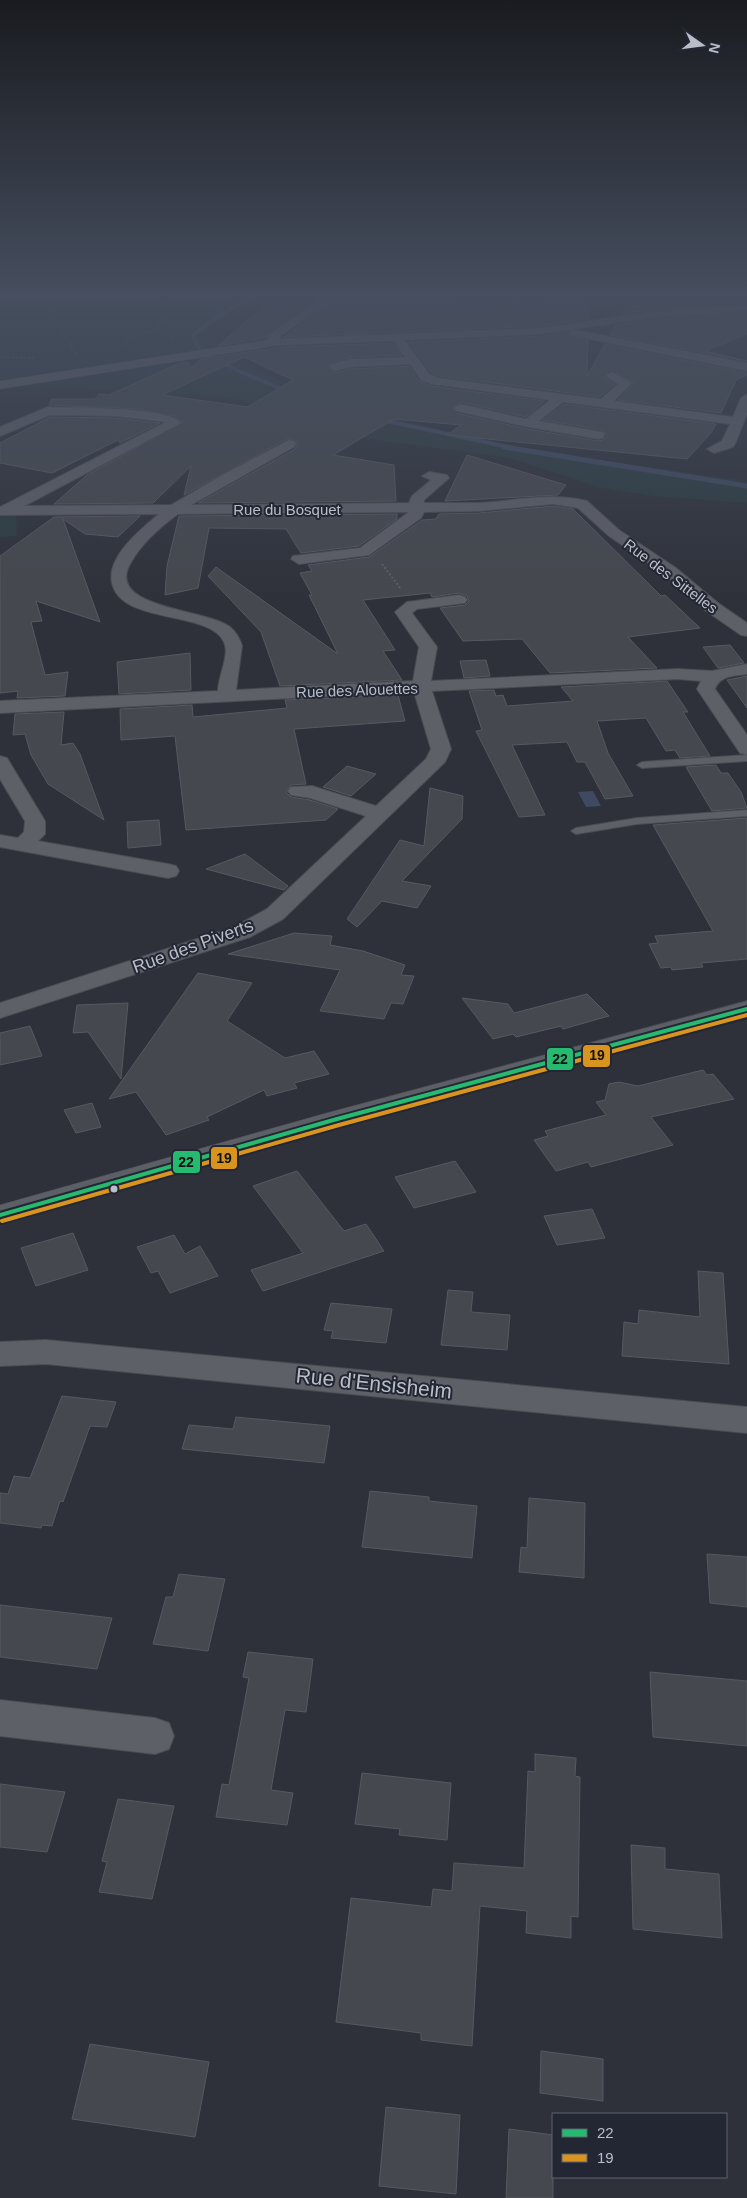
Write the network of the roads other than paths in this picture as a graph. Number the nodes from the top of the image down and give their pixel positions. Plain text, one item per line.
1 (557, 398) edge
2 (560, 398) junction
3 (611, 398) edge
4 (747, 398) edge
5 (604, 404) junction
6 (460, 408) dead end
7 (738, 421) junction
8 (528, 423) junction
9 (0, 432) edge
10 (598, 435) dead end
11 (289, 444) dead end
12 (714, 449) dead end
13 (430, 476) dead end
14 (573, 501) joint
15 (416, 508) junction
16 (174, 510) junction
17 (3, 511) edge
18 (299, 558) dead end
19 (459, 600) dead end
20 (747, 631) edge
21 (747, 669) edge
22 (714, 676) junction
23 (421, 687) junction
24 (227, 696) junction
25 (0, 707) edge
26 (747, 749) edge
27 (747, 758) edge
28 (0, 762) edge
29 (642, 765) dead end
30 (298, 791) dead end
31 (747, 813) edge
32 (379, 814) junction
33 (576, 831) dead end
34 (0, 841) edge
35 (22, 845) junction
36 (168, 871) dead end
37 (747, 1009) edge
38 (0, 1011) edge
39 (0, 1214) edge
40 (0, 1354) edge
41 (747, 1420) edge
42 (0, 1718) edge
43 (155, 1736) dead end

1 - 2 street
2 - 5 street
2 - 8 street
3 - 5 street
4 - 7 street
5 - 7 street
6 - 8 street
7 - 12 street
8 - 10 street
9 - 17 street
11 - 16 street
13 - 15 street
14 - 15 street, Rue du Bosquet
14 - 20 street, Rue des Sittelles
15 - 16 street, Rue du Bosquet
15 - 18 street
16 - 17 street, Rue du Bosquet
16 - 24 street
19 - 23 street
21 - 22 street
22 - 23 street, Rue des Alouettes
22 - 26 street
23 - 24 street, Rue des Alouettes
23 - 32 street, Rue des Piverts
24 - 25 street, Rue des Alouettes
27 - 29 lane
28 - 35 street
30 - 32 street
31 - 33 lane
32 - 38 street, Rue des Piverts
34 - 35 street
35 - 36 street
37 - 39 main road
40 - 41 street, Rue d'Ensisheim
42 - 43 street

